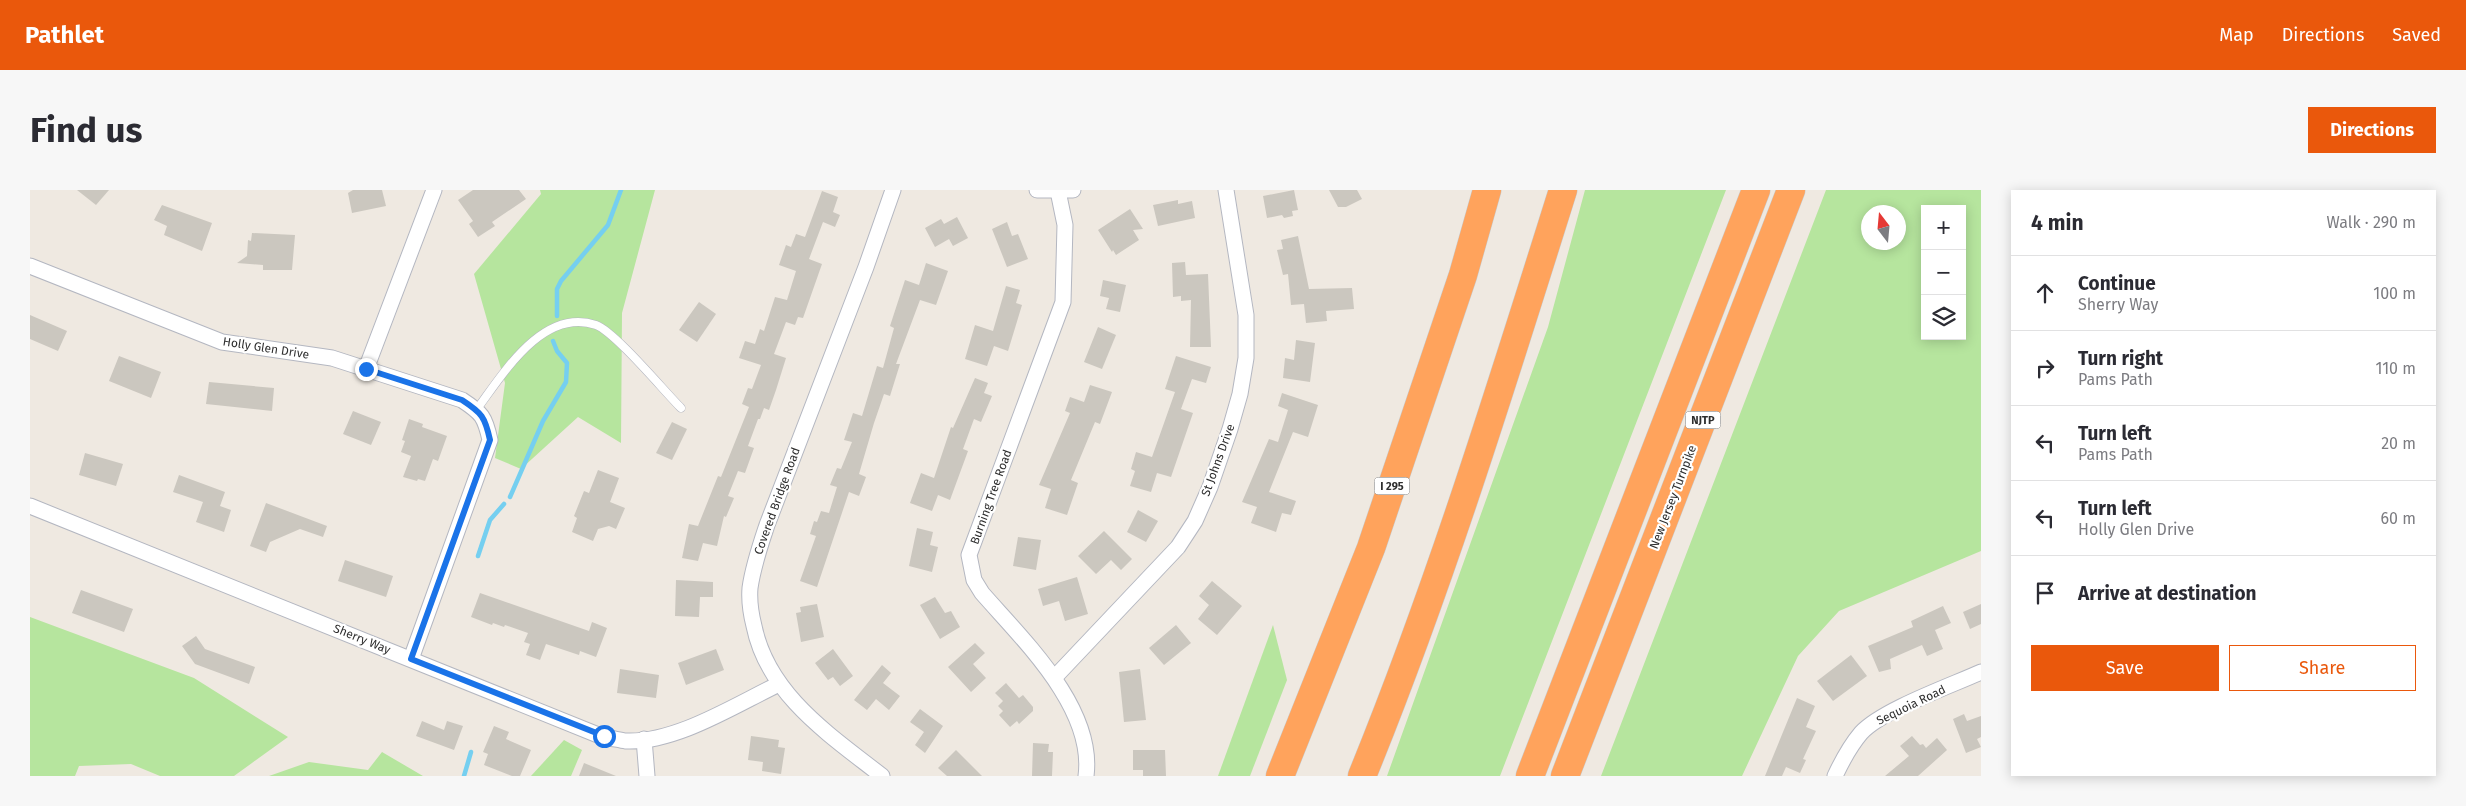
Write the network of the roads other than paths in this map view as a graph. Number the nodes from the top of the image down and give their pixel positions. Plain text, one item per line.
1 (434, 190) edge
2 (893, 190) edge
3 (1037, 190) edge
4 (1226, 190) edge
5 (1487, 190) edge
6 (1563, 190) edge
7 (1756, 190) edge
8 (1791, 190) edge
9 (1066, 191) edge
10 (30, 266) edge
11 (366, 369) junction
12 (681, 408) dead end
13 (476, 409) junction
14 (30, 506) edge
15 (1598, 644) junction
16 (411, 659) junction
17 (1981, 672) edge
18 (1055, 677) junction
19 (779, 684) junction
20 (644, 739) junction
21 (647, 776) edge
22 (882, 776) edge
23 (1086, 776) edge
24 (1280, 776) edge
25 (1362, 776) edge
26 (1530, 776) edge
27 (1565, 776) edge
28 (1835, 776) edge

1 - 11 street
2 - 19 street, Covered Bridge Road
3 - 9 street
4 - 18 street, St Johns Drive
5 - 24 highway, I 295
6 - 25 highway
7 - 15 highway, New Jersey Turnpike / NJTP
8 - 15 highway, New Jersey Turnpike / NJTP
9 - 18 street, Burning Tree Road
10 - 11 street, Holly Glen Drive
11 - 13 street, Holly Glen Drive
12 - 13 lane
13 - 16 street
14 - 16 street, Sherry Way
15 - 26 highway, New Jersey Turnpike / NJTP
15 - 27 highway, New Jersey Turnpike / NJTP
16 - 20 street, Sherry Way
17 - 28 street, Sequoia Road
18 - 23 street, Burning Tree Road
19 - 20 street, Sherry Way
19 - 22 street, Covered Bridge Road
20 - 21 street

